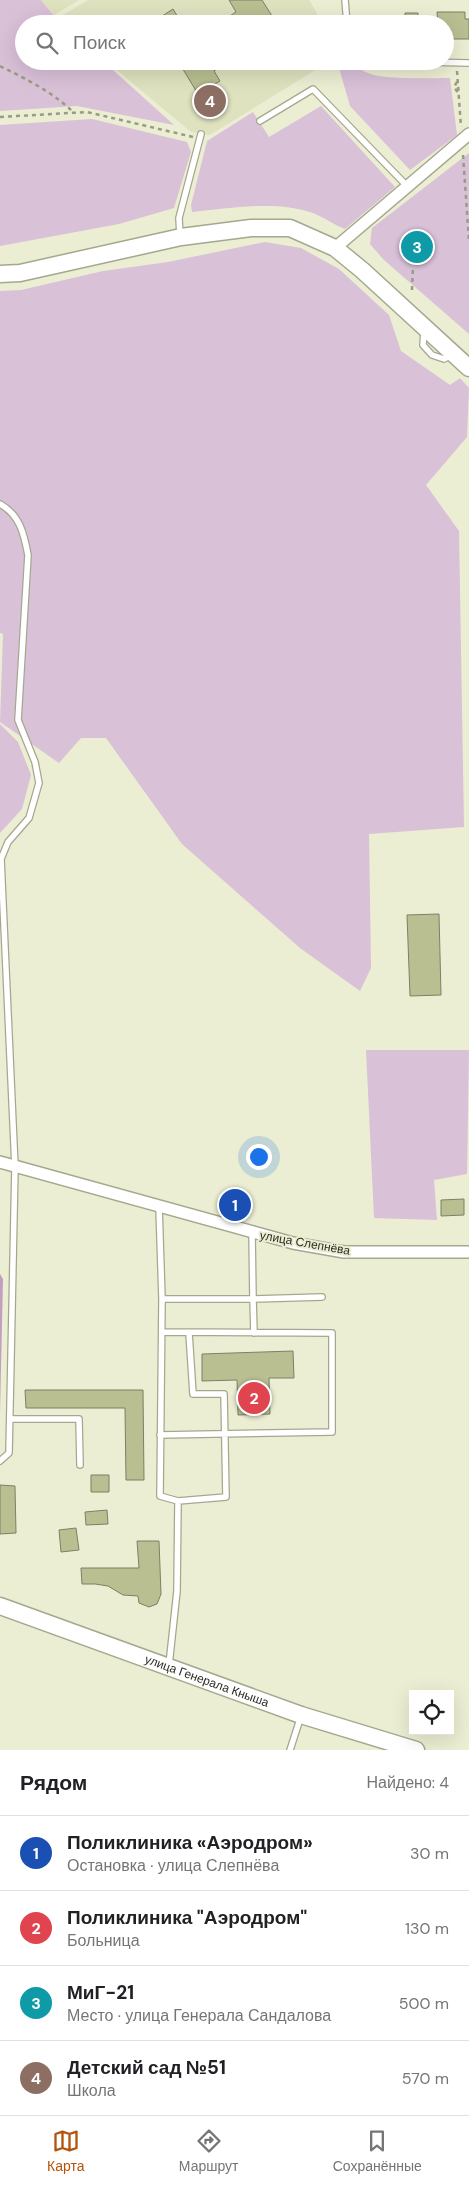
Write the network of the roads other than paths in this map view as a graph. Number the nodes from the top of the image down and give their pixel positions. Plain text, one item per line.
1 (345, 0) edge
2 (346, 15) edge
3 (454, 63) edge
4 (469, 63) edge
5 (260, 121) dead end
6 (469, 134) edge
7 (200, 136) road end
8 (407, 186) junction
9 (181, 237) junction
10 (335, 248) junction
11 (0, 274) edge
12 (469, 368) edge
13 (0, 504) edge
14 (0, 1162) edge
15 (15, 1167) junction
16 (159, 1207) junction
17 (252, 1233) junction
18 (469, 1252) edge
19 (322, 1297) dead end
20 (162, 1299) junction
21 (254, 1299) junction
22 (162, 1332) junction
23 (189, 1332) junction
24 (254, 1333) junction
25 (10, 1419) junction
26 (226, 1434) junction
27 (160, 1435) junction
28 (0, 1461) edge
29 (80, 1465) dead end
30 (178, 1501) junction
31 (0, 1606) edge
32 (168, 1667) junction
33 (301, 1715) junction
34 (290, 1750) edge
35 (416, 1750) edge

1 - 2 lane
3 - 4 lane
5 - 8 lane
6 - 8 street
7 - 9 lane
8 - 10 street
9 - 10 street
9 - 11 street
10 - 12 street
13 - 15 lane
14 - 15 street, улица Слепнёва
15 - 16 street, улица Слепнёва
15 - 25 lane
16 - 17 street, улица Слепнёва
16 - 20 lane
17 - 18 street, улица Слепнёва
17 - 21 lane
19 - 21 lane
20 - 21 lane
20 - 22 lane
21 - 24 lane
22 - 23 lane
22 - 27 lane
23 - 24 lane
23 - 26 lane
24 - 26 lane
25 - 28 lane
25 - 29 lane
26 - 27 lane
26 - 30 lane
27 - 30 lane
30 - 32 lane
31 - 32 street, улица Генерала Кныша
32 - 33 street, улица Генерала Кныша
33 - 34 lane
33 - 35 street, улица Генерала Кныша

